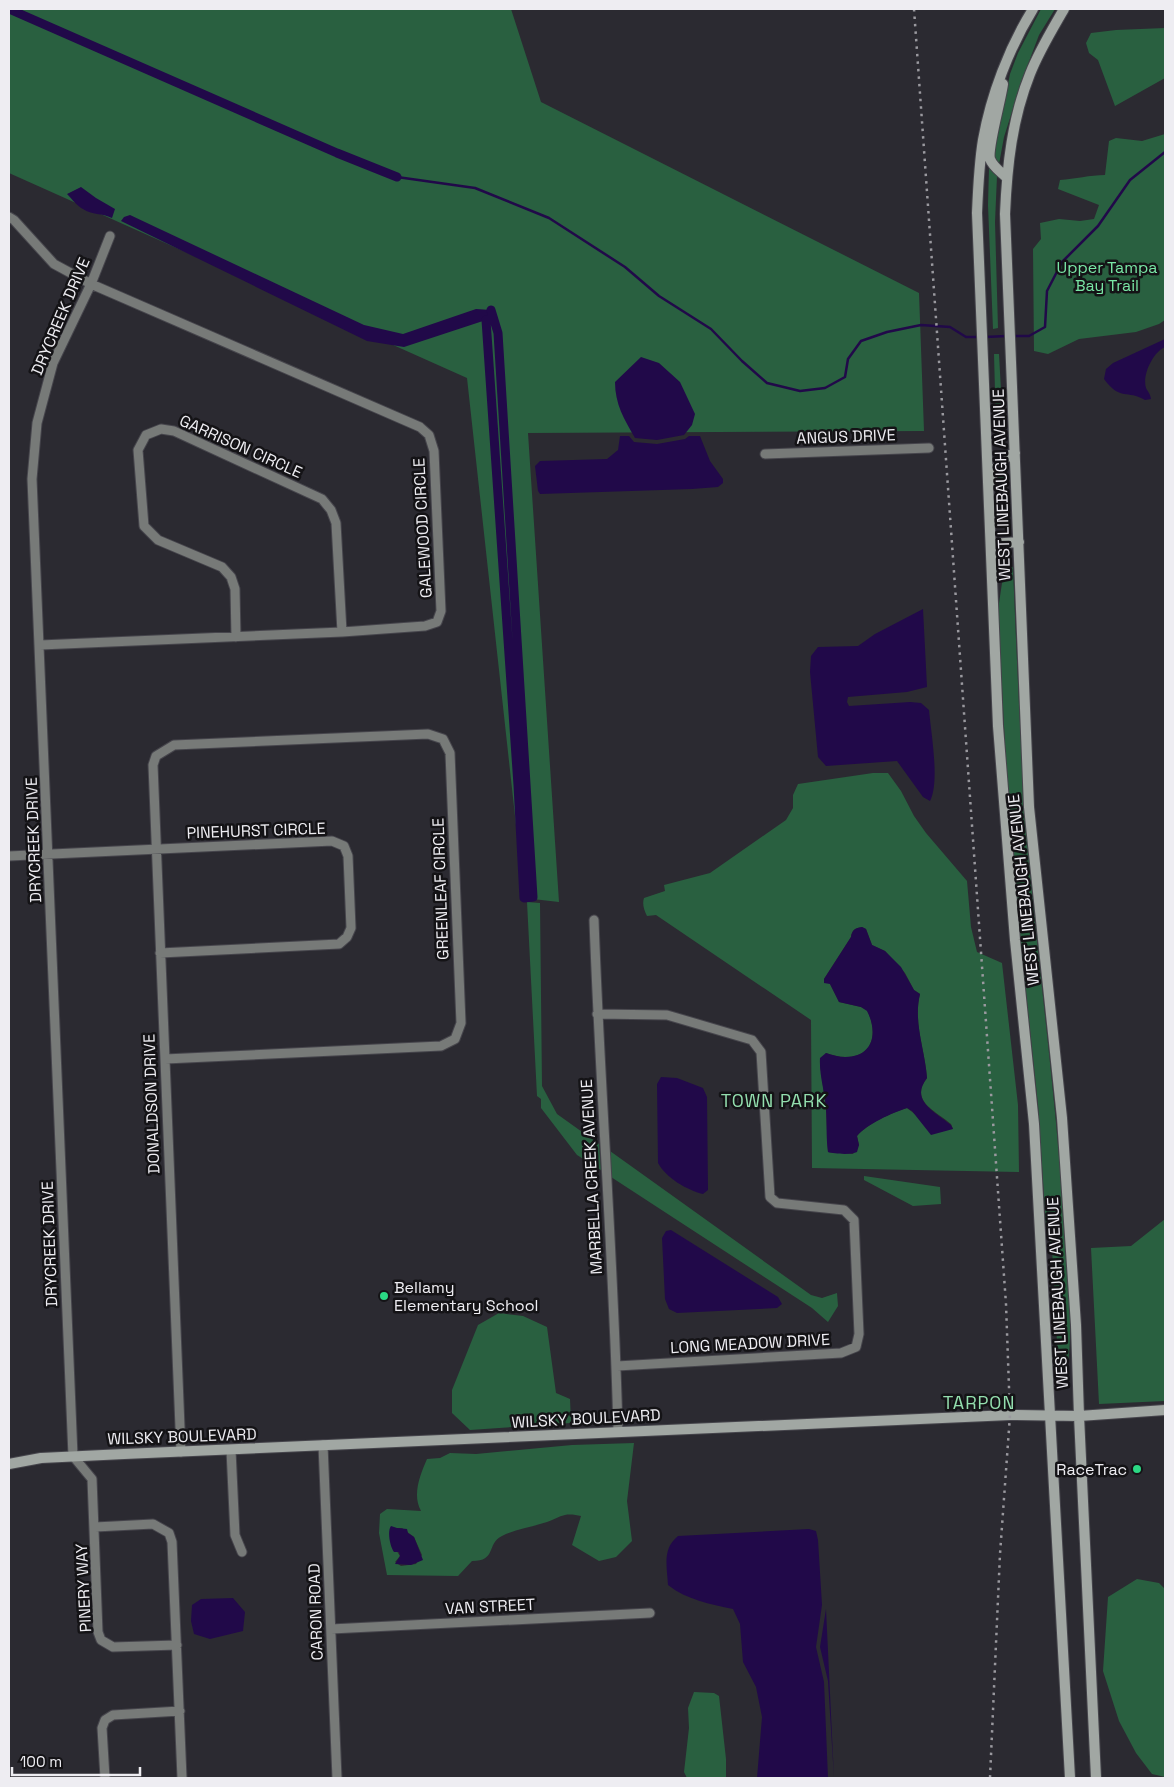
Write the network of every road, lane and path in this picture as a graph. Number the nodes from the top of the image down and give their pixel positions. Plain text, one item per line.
1 (1033, 9) edge
2 (1064, 9) edge
3 (1006, 64) junction
4 (1006, 177) junction
5 (9, 217) edge
6 (110, 236) dead end
7 (91, 284) junction
8 (928, 448) dead end
9 (1015, 453) junction
10 (765, 454) dead end
11 (989, 489) junction
12 (1018, 542) junction
13 (991, 544) junction
14 (342, 632) junction
15 (236, 637) junction
16 (40, 645) junction
17 (156, 756) joint
18 (156, 849) junction
19 (48, 854) junction
20 (9, 856) edge
21 (594, 920) dead end
22 (160, 953) junction
23 (597, 1014) junction
24 (165, 1059) junction
25 (617, 1366) junction
26 (1165, 1410) edge
27 (1051, 1415) junction
28 (1079, 1416) junction
29 (618, 1432) junction
30 (323, 1446) junction
31 (232, 1450) junction
32 (181, 1452) junction
33 (73, 1456) junction
34 (9, 1464) edge
35 (95, 1527) junction
36 (242, 1552) dead end
37 (650, 1614) dead end
38 (331, 1629) junction
39 (177, 1644) junction
40 (180, 1711) junction
41 (105, 1778) edge
42 (182, 1778) edge
43 (337, 1778) edge
44 (1070, 1778) edge
45 (1096, 1778) edge

1 - 3 main road, WEST LINEBAUGH AVENUE
2 - 4 main road, WEST LINEBAUGH AVENUE
3 - 4 main road
3 - 11 main road, WEST LINEBAUGH AVENUE
4 - 9 main road, WEST LINEBAUGH AVENUE
5 - 7 street
6 - 7 street, DRYCREEK DRIVE
7 - 14 street, GALEWOOD CIRCLE
7 - 16 street, DRYCREEK DRIVE
8 - 10 street, ANGUS DRIVE
9 - 11 main road
9 - 12 main road, WEST LINEBAUGH AVENUE
11 - 13 main road, WEST LINEBAUGH AVENUE
12 - 13 main road
12 - 28 main road, WEST LINEBAUGH AVENUE
13 - 27 main road, WEST LINEBAUGH AVENUE
14 - 15 street, GALEWOOD CIRCLE
14 - 15 street, GARRISON CIRCLE
15 - 16 street, GALEWOOD CIRCLE
16 - 19 street, DRYCREEK DRIVE
17 - 18 street, DONALDSON DRIVE
17 - 24 street, GREENLEAF CIRCLE
18 - 19 street
18 - 22 street, DONALDSON DRIVE
18 - 22 street, PINEHURST CIRCLE
19 - 20 street
19 - 33 street, DRYCREEK DRIVE
21 - 23 street, MARBELLA CREEK AVENUE
22 - 24 street, DONALDSON DRIVE
23 - 25 street, MARBELLA CREEK AVENUE
23 - 25 street, LONG MEADOW DRIVE
24 - 32 street, DONALDSON DRIVE
25 - 29 street, MARBELLA CREEK AVENUE
26 - 28 main road, WILSKY BOULEVARD
27 - 28 main road, WILSKY BOULEVARD
27 - 29 main road, WILSKY BOULEVARD
27 - 44 main road, WEST LINEBAUGH AVENUE
28 - 45 main road, WEST LINEBAUGH AVENUE
29 - 30 main road, WILSKY BOULEVARD
30 - 31 main road, WILSKY BOULEVARD
30 - 38 street, CARON ROAD
31 - 32 main road, WILSKY BOULEVARD
31 - 36 street
32 - 33 main road, WILSKY BOULEVARD
33 - 34 main road, WILSKY BOULEVARD
33 - 35 street, PINERY WAY
35 - 39 street
35 - 39 street, PINERY WAY
37 - 38 street, VAN STREET
38 - 43 street, CARON ROAD
39 - 40 street
40 - 41 street
40 - 42 street

